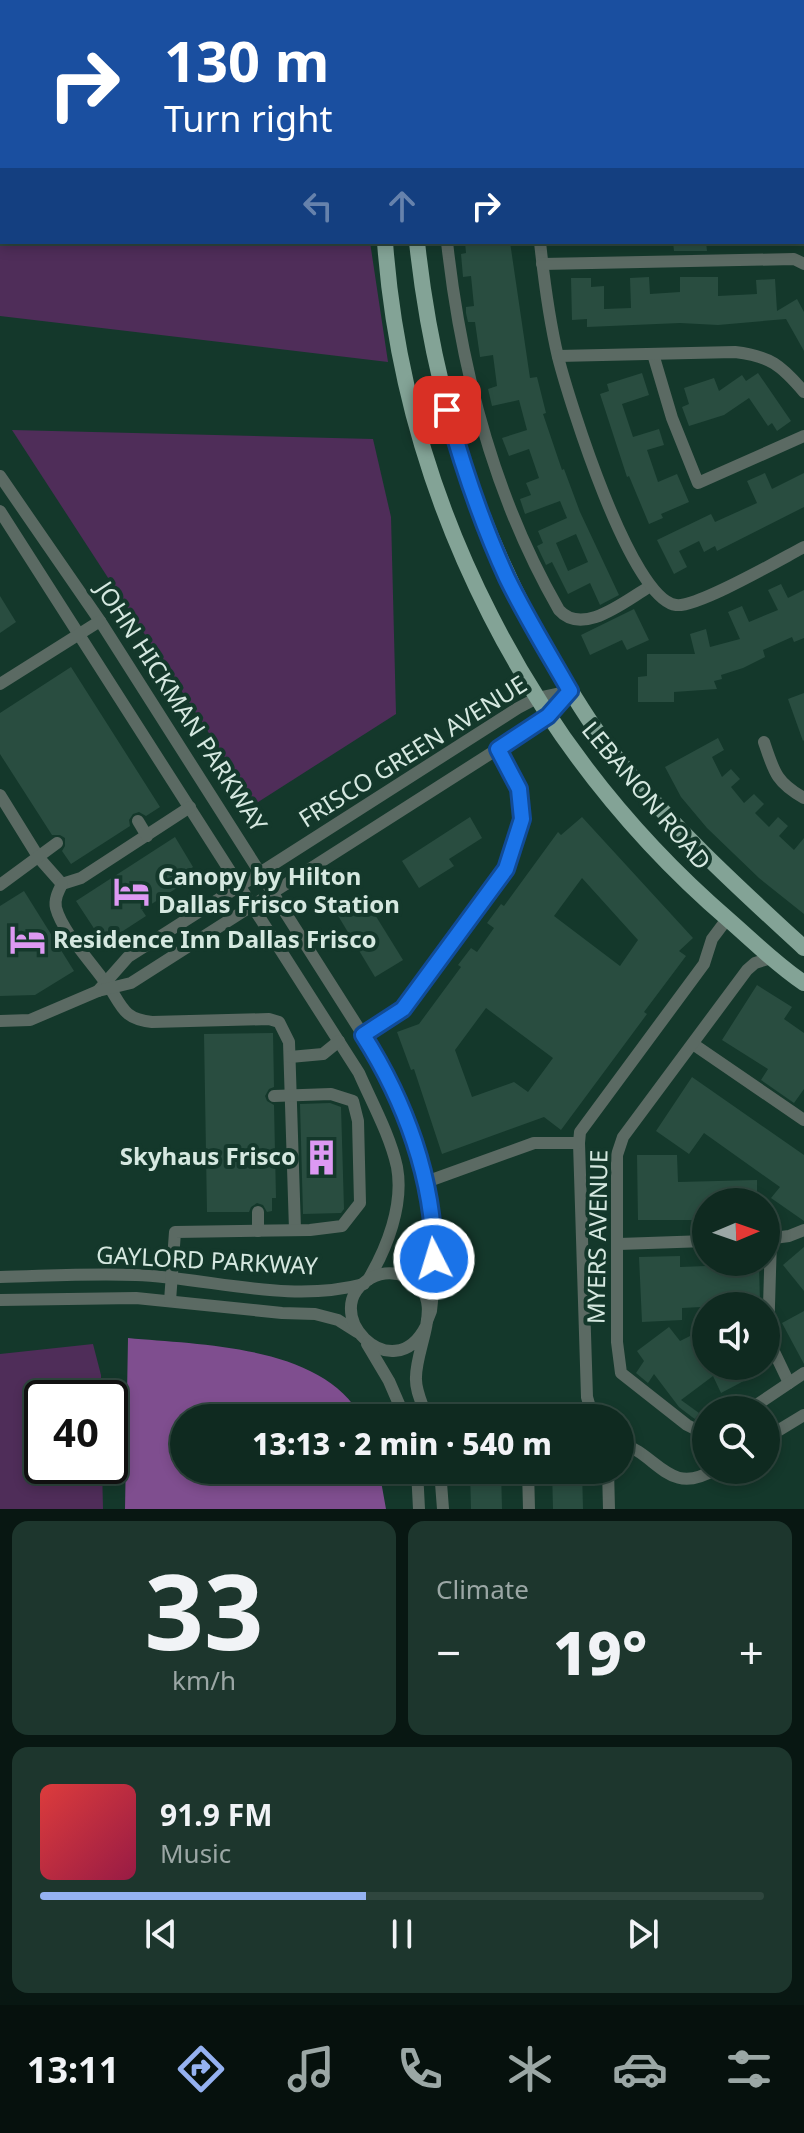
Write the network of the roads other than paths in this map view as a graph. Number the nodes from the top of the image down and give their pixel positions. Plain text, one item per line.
1 (385, 244) edge
2 (417, 244) edge
3 (447, 244) edge
4 (540, 244) edge
5 (542, 264) junction
6 (804, 264) edge
7 (653, 354) junction
8 (558, 356) junction
9 (804, 392) edge
10 (804, 436) edge
11 (0, 476) edge
12 (0, 511) edge
13 (804, 547) edge
14 (649, 587) junction
15 (100, 621) junction
16 (80, 634) junction
17 (0, 684) edge
18 (570, 691) junction
19 (537, 698) junction
20 (548, 716) junction
21 (764, 742) dead end
22 (498, 749) junction
23 (0, 795) edge
24 (804, 798) edge
25 (190, 807) junction
26 (138, 821) dead end
27 (147, 836) junction
28 (57, 843) dead end
29 (38, 856) junction
30 (262, 872) junction
31 (62, 884) junction
32 (0, 885) edge
33 (240, 886) junction
34 (274, 892) junction
35 (748, 897) junction
36 (253, 905) junction
37 (727, 919) junction
38 (804, 948) edge
39 (771, 958) junction
40 (804, 983) edge
41 (104, 987) junction
42 (0, 1021) edge
43 (363, 1035) junction
44 (339, 1041) junction
45 (693, 1044) junction
46 (290, 1057) junction
47 (291, 1095) junction
48 (274, 1096) dead end
49 (801, 1113) edge
50 (579, 1143) junction
51 (426, 1182) junction
52 (258, 1212) dead end
53 (295, 1230) junction
54 (804, 1230) edge
55 (258, 1231) junction
56 (780, 1237) edge
57 (692, 1241) edge
58 (619, 1244) junction
59 (769, 1276) edge
60 (0, 1277) edge
61 (172, 1279) junction
62 (366, 1282) junction
63 (0, 1300) edge
64 (170, 1301) junction
65 (427, 1323) junction
66 (361, 1336) junction
67 (804, 1373) edge
68 (789, 1383) junction
69 (770, 1396) edge
70 (399, 1404) edge
71 (423, 1404) edge
72 (589, 1404) edge
73 (804, 1415) edge
74 (692, 1428) edge
75 (780, 1430) edge
76 (634, 1449) edge
77 (692, 1479) edge
78 (418, 1484) edge
79 (441, 1484) edge
80 (528, 1484) edge
81 (608, 1484) edge
82 (419, 1509) edge
83 (443, 1509) edge
84 (529, 1509) edge
85 (609, 1509) edge

1 - 19 main road, LEBANON ROAD
2 - 18 main road, LEBANON ROAD
3 - 14 street
4 - 5 street
5 - 6 street
5 - 8 street
7 - 8 street
7 - 9 street
7 - 10 street
8 - 14 street
11 - 15 street, JOHN HICKMAN PARKWAY
12 - 16 street, JOHN HICKMAN PARKWAY
13 - 14 street
15 - 16 street
15 - 30 street, JOHN HICKMAN PARKWAY
16 - 17 street
16 - 25 street, JOHN HICKMAN PARKWAY
18 - 19 street, FRISCO GREEN AVENUE
18 - 20 street, FRISCO GREEN AVENUE
18 - 35 main road, LEBANON ROAD
19 - 20 main road, LEBANON ROAD
19 - 30 street, FRISCO GREEN AVENUE
20 - 22 street, FRISCO GREEN AVENUE
20 - 37 main road, LEBANON ROAD
21 - 24 street
22 - 34 street, FRISCO GREEN AVENUE
22 - 43 street
23 - 29 street
25 - 27 street
25 - 33 street, JOHN HICKMAN PARKWAY
26 - 27 street
27 - 31 street
28 - 29 street
29 - 31 street
29 - 32 street
30 - 33 street, FRISCO GREEN AVENUE
30 - 34 street, JOHN HICKMAN PARKWAY
31 - 41 street
33 - 36 street, JOHN HICKMAN PARKWAY
33 - 41 street, FRISCO GREEN AVENUE
34 - 36 street, FRISCO GREEN AVENUE
34 - 43 street, JOHN HICKMAN PARKWAY
35 - 37 main road
35 - 38 main road, LEBANON ROAD
36 - 41 street, FRISCO GREEN AVENUE
36 - 44 street, JOHN HICKMAN PARKWAY
37 - 39 main road, LEBANON ROAD
37 - 50 street
39 - 40 main road, LEBANON ROAD
39 - 45 street, MYERS AVENUE
41 - 42 street, FRISCO GREEN AVENUE
41 - 46 street
43 - 51 street, JOHN HICKMAN PARKWAY
44 - 46 street
44 - 62 street, JOHN HICKMAN PARKWAY
45 - 49 street
45 - 58 street, MYERS AVENUE
46 - 47 street
47 - 48 street
47 - 53 street
47 - 53 street
50 - 51 street
50 - 72 street
51 - 65 street, JOHN HICKMAN PARKWAY
52 - 55 street
53 - 55 street
54 - 56 street
55 - 61 street
57 - 58 street
58 - 74 street, MYERS AVENUE
59 - 68 street
60 - 61 street, GAYLORD PARKWAY
61 - 62 street, GAYLORD PARKWAY
61 - 64 street
62 - 65 street
62 - 66 street
63 - 64 street, GAYLORD PARKWAY
64 - 66 street, GAYLORD PARKWAY
65 - 66 street
65 - 71 street, JOHN HICKMAN PARKWAY
66 - 70 street
67 - 68 street
68 - 69 street
73 - 75 street
76 - 77 street
78 - 82 street
79 - 83 street
80 - 84 street
81 - 85 street

